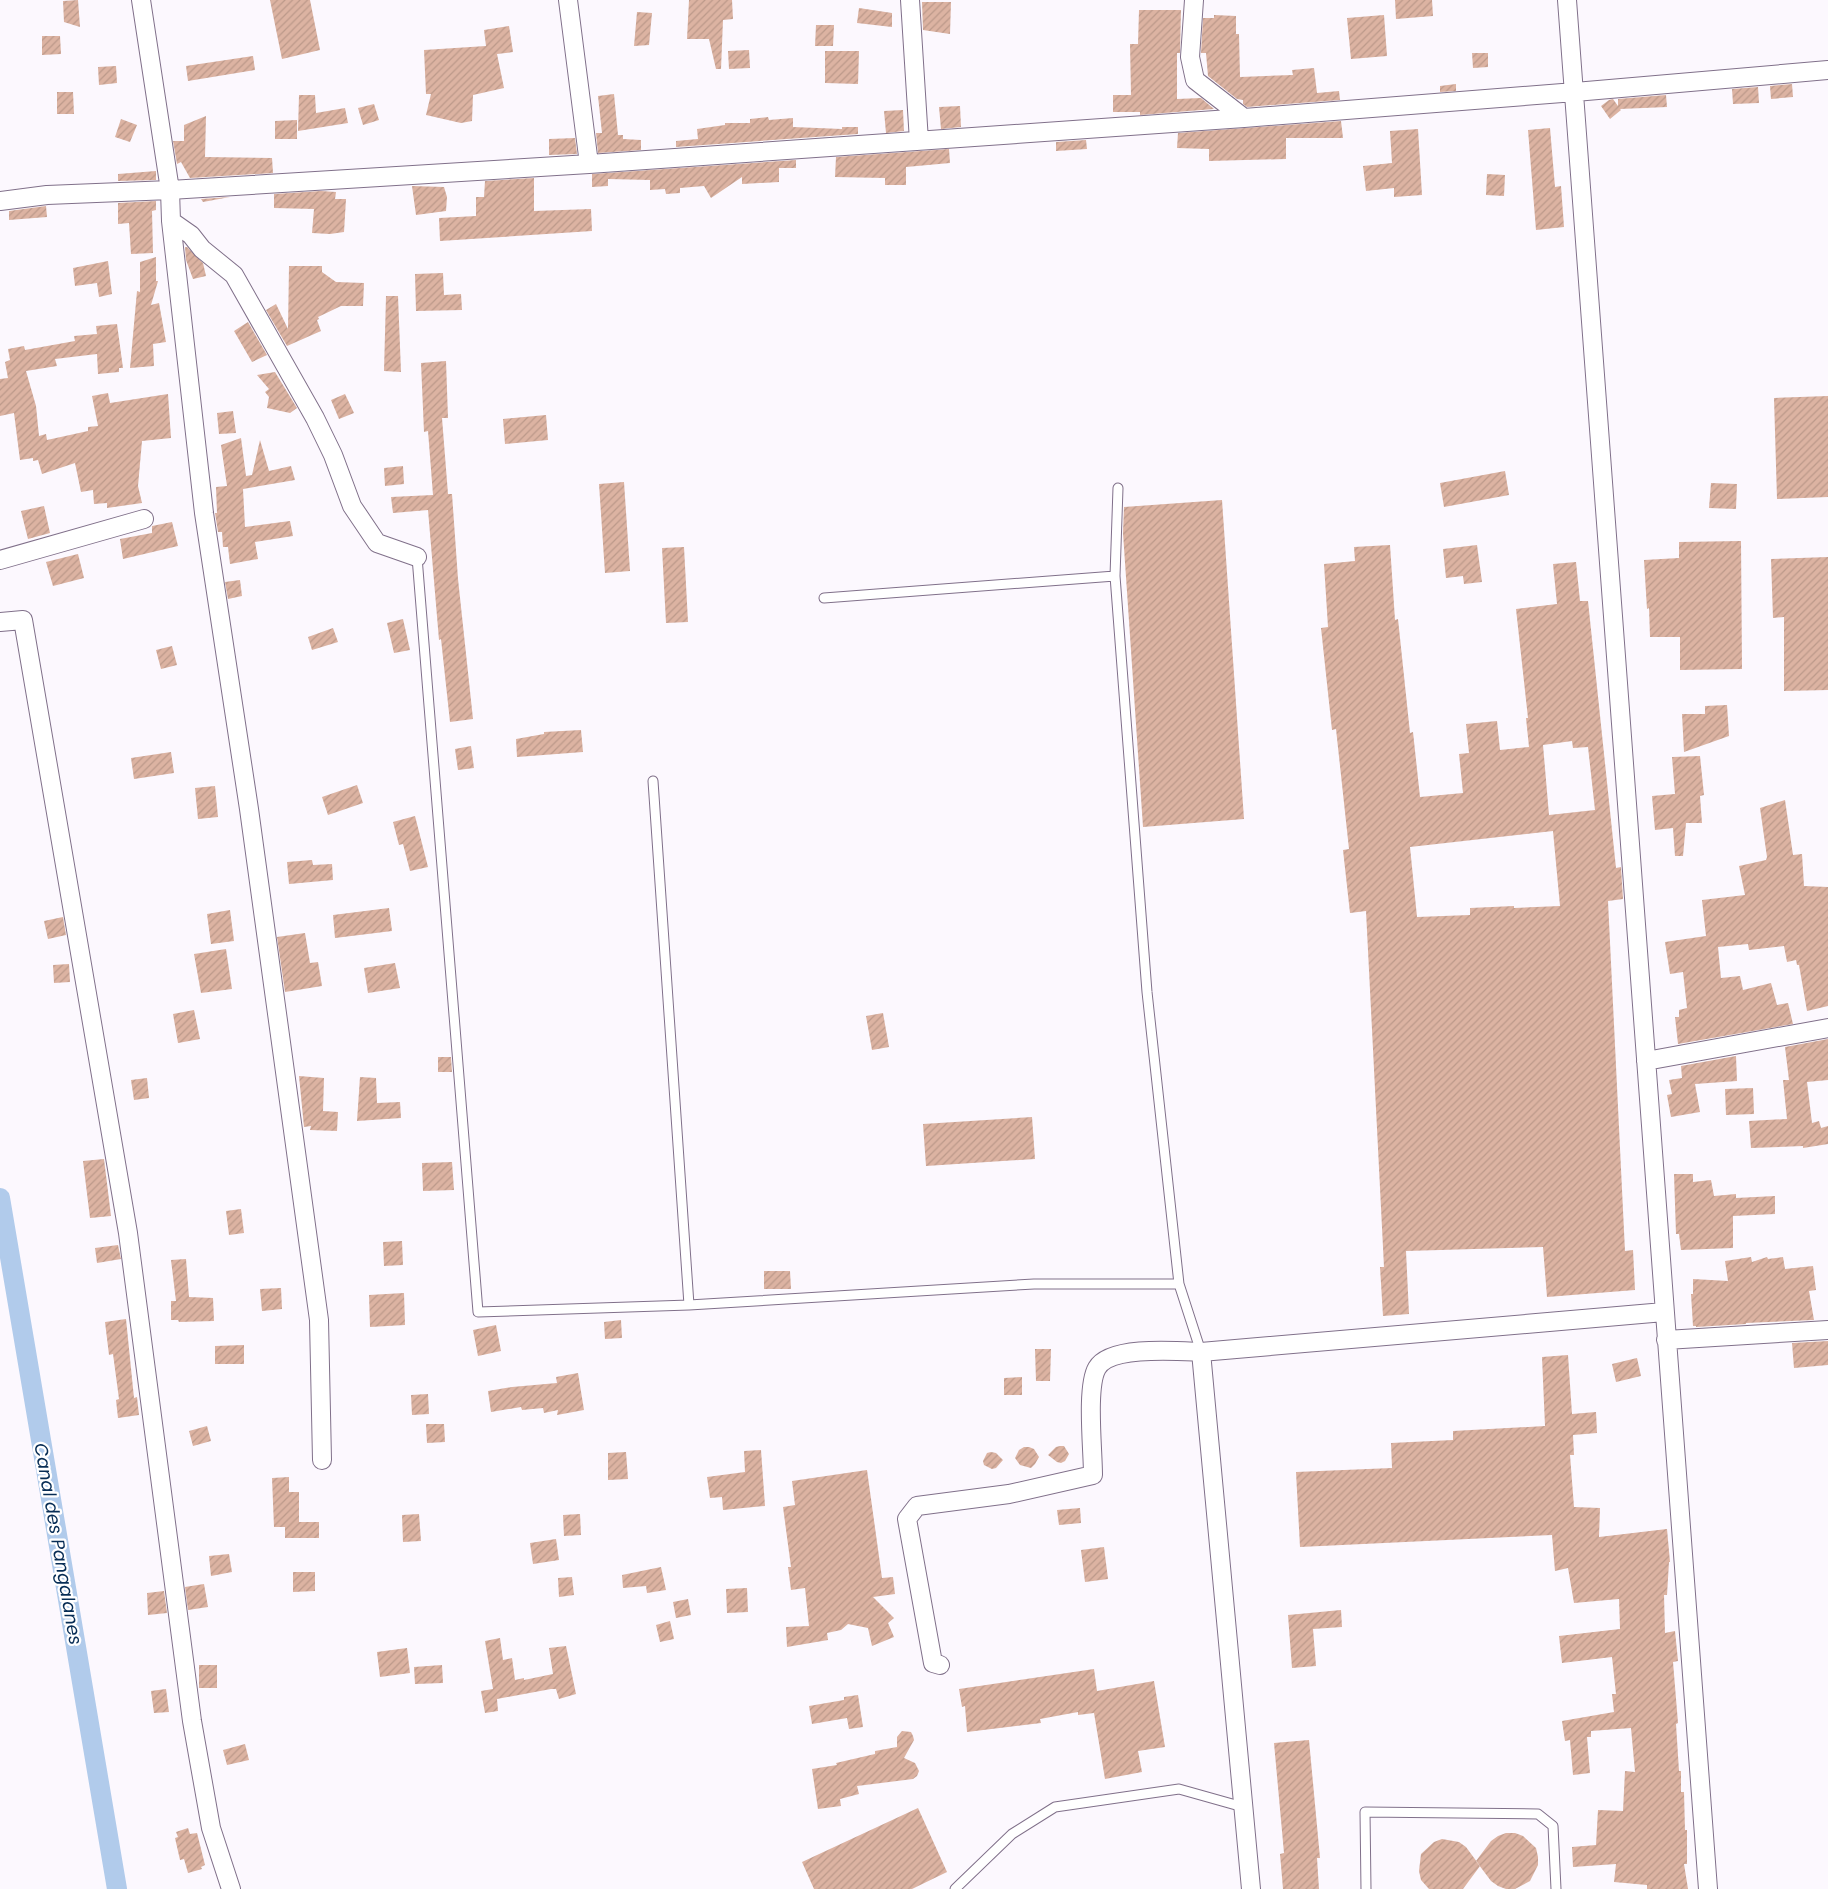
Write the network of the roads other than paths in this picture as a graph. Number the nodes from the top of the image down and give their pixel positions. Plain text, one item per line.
1 (141, 0) edge
2 (568, 0) edge
3 (910, 0) edge
4 (1194, 0) edge
5 (1567, 0) edge
6 (1828, 70) edge
7 (1575, 92) junction
8 (1244, 118) junction
9 (919, 141) junction
10 (589, 164) junction
11 (170, 190) junction
12 (0, 202) edge
13 (171, 221) junction
14 (1118, 488) dead end
15 (144, 519) dead end
16 (417, 557) joint
17 (0, 560) edge
18 (1115, 576) junction
19 (824, 598) dead end
20 (0, 622) edge
21 (653, 781) dead end
22 (1828, 1028) edge
23 (1646, 1061) junction
24 (1179, 1284) junction
25 (689, 1305) junction
26 (1664, 1312) junction
27 (1828, 1330) edge
28 (1666, 1340) junction
29 (1201, 1352) junction
30 (322, 1460) dead end
31 (940, 1665) dead end
32 (1243, 1807) junction
33 (231, 1889) edge
34 (955, 1889) edge
35 (1251, 1889) edge
36 (1366, 1889) edge
37 (1556, 1889) edge
38 (1708, 1889) edge

1 - 11 street
2 - 10 street
3 - 9 street
4 - 8 street
5 - 7 street
6 - 7 street
7 - 8 street
7 - 23 street
8 - 9 street
9 - 10 street
10 - 11 street
11 - 12 street
11 - 13 street
13 - 16 street
13 - 30 street
14 - 18 lane
15 - 17 street
16 - 25 lane
18 - 19 lane
18 - 24 lane
20 - 33 street
21 - 25 lane
22 - 23 street
23 - 26 street
24 - 25 lane
24 - 29 lane
26 - 28 street
26 - 29 street
27 - 28 street
28 - 38 street
29 - 31 street
29 - 32 street
32 - 34 lane
32 - 35 street
36 - 37 lane

